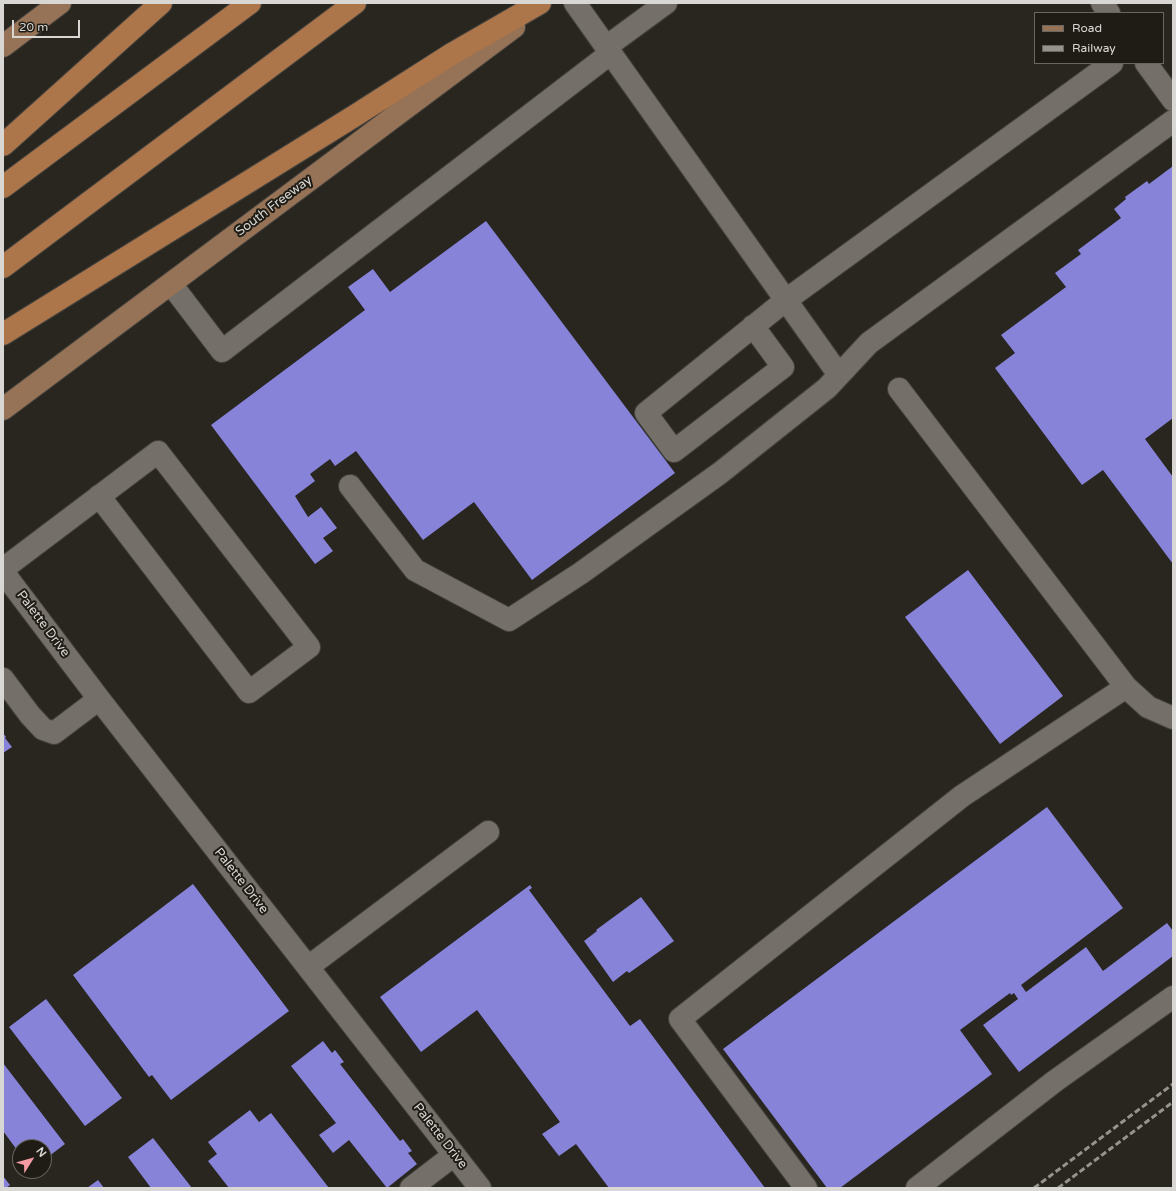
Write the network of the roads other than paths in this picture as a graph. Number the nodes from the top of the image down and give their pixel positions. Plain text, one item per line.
1 (60, 3) edge
2 (160, 3) edge
3 (250, 3) edge
4 (355, 3) edge
5 (540, 3) edge
6 (546, 3) edge
7 (574, 3) edge
8 (666, 3) edge
9 (1102, 3) edge
10 (1108, 12) edge
11 (6, 38) edge
12 (609, 50) junction
13 (1111, 64) edge
14 (1147, 64) edge
15 (1173, 100) edge
16 (1173, 121) edge
17 (3, 145) edge
18 (3, 187) edge
19 (3, 266) edge
20 (171, 284) junction
21 (786, 300) junction
22 (752, 326) junction
23 (3, 334) edge
24 (839, 375) junction
25 (899, 390) dead end
26 (3, 409) edge
27 (350, 486) dead end
28 (99, 496) junction
29 (3, 569) edge
30 (3, 572) edge
31 (3, 679) edge
32 (1126, 687) junction
33 (99, 699) junction
34 (1173, 718) edge
35 (488, 832) dead end
36 (308, 967) junction
37 (1173, 997) edge
38 (454, 1155) junction
39 (411, 1188) edge
40 (480, 1188) edge
41 (806, 1188) edge
42 (916, 1188) edge

1 - 11 main road
2 - 17 highway
3 - 18 highway
4 - 19 highway
5 - 23 highway
6 - 20 main road, South Freeway
7 - 12 street
8 - 12 street
9 - 10 street
12 - 20 street
12 - 21 street
13 - 21 street
14 - 15 street
16 - 24 street
20 - 26 main road, South Freeway
21 - 22 street
21 - 24 street
22 - 22 street
24 - 27 street
25 - 32 street
28 - 28 street
28 - 29 street
30 - 33 street, Palette Drive
31 - 33 street
32 - 34 street
32 - 41 street
33 - 36 street, Palette Drive
35 - 36 street
36 - 38 street, Palette Drive
37 - 42 street
38 - 39 street
38 - 40 street, Palette Drive

